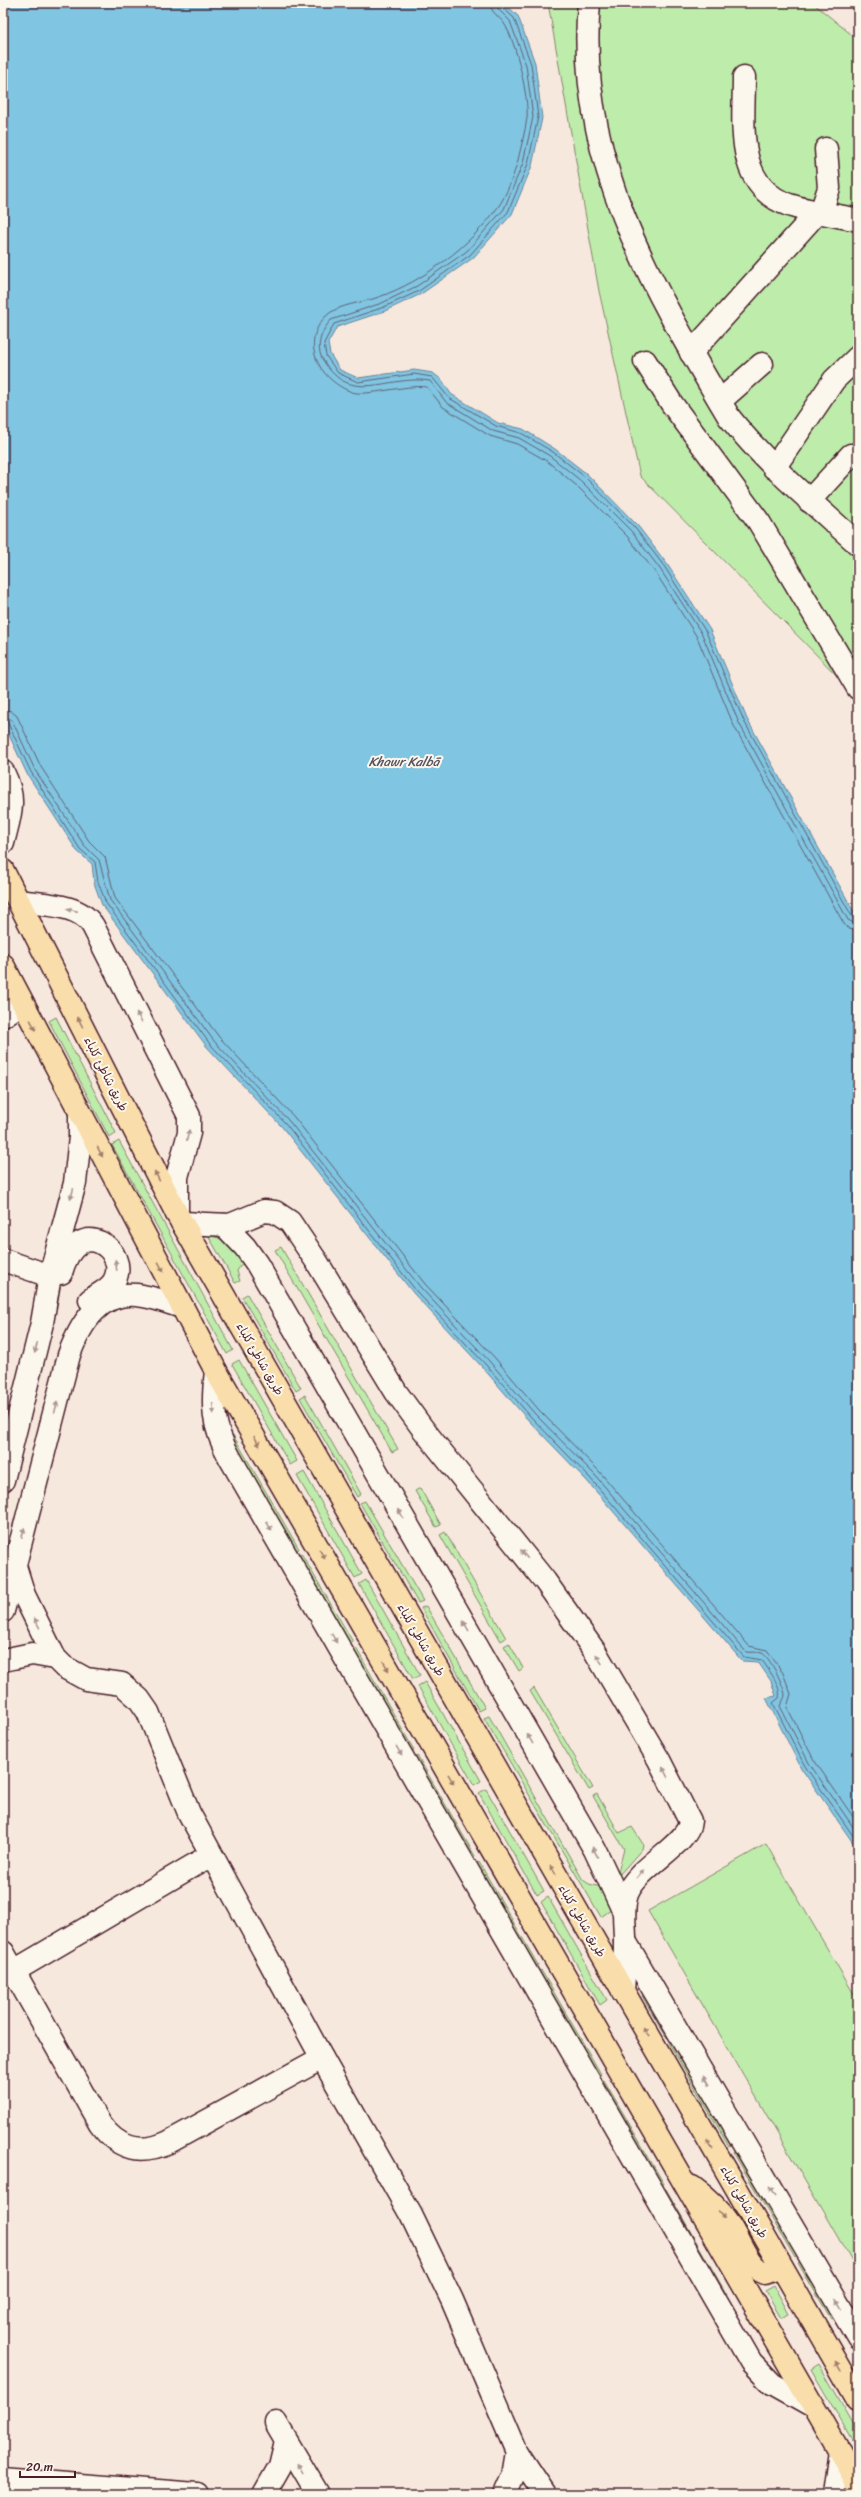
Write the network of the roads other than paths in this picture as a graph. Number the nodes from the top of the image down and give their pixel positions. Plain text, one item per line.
1 (589, 3) edge
2 (744, 77) dead end
3 (826, 149) dead end
4 (818, 211) junction
5 (858, 220) edge
6 (692, 353) junction
7 (858, 357) edge
8 (645, 361) dead end
9 (762, 364) dead end
10 (720, 401) junction
11 (851, 455) dead end
12 (774, 468) junction
13 (809, 501) junction
14 (858, 544) edge
15 (858, 688) edge
16 (3, 772) edge
17 (3, 843) edge
18 (3, 870) edge
19 (19, 901) junction
20 (3, 965) edge
21 (22, 1003) junction
22 (3, 1016) edge
23 (80, 1114) junction
24 (180, 1218) junction
25 (224, 1225) junction
26 (3, 1260) edge
27 (50, 1276) junction
28 (182, 1307) junction
29 (42, 1323) junction
30 (69, 1355) junction
31 (216, 1371) junction
32 (10, 1434) edge
33 (3, 1480) edge
34 (15, 1566) junction
35 (3, 1611) edge
36 (55, 1658) junction
37 (3, 1660) edge
38 (211, 1855) junction
39 (624, 1912) junction
40 (625, 1941) junction
41 (3, 1952) edge
42 (14, 1971) junction
43 (623, 1992) junction
44 (322, 2058) junction
45 (682, 2181) junction
46 (781, 2267) junction
47 (858, 2338) edge
48 (858, 2400) edge
49 (813, 2407) junction
50 (517, 2452) junction
51 (840, 2452) junction
52 (3, 2479) edge
53 (858, 2484) edge
54 (197, 2494) edge
55 (264, 2494) edge
56 (318, 2494) edge
57 (505, 2494) edge
58 (545, 2494) edge
59 (834, 2494) edge

1 - 6 street
2 - 4 street
3 - 4 street
4 - 5 street
4 - 6 street
6 - 10 street
7 - 12 street
8 - 15 street
9 - 10 street
10 - 12 street
11 - 13 street
12 - 13 street
13 - 14 street
16 - 17 street
18 - 19 highway, طريق شاطئ كلباء
24 -> 19 highway, طريق شاطئ كلباء
24 -> 19 street
20 - 21 highway
21 - 22 street
21 -> 23 highway
23 -> 27 street
23 -> 28 highway
24 - 25 street
43 -> 24 highway, طريق شاطئ كلباء
39 -> 25 street
39 -> 25 street
26 - 27 street
27 - 29 street
28 - 30 street
28 - 31 highway
30 -> 29 street
29 -> 32 street
34 -> 30 street
31 -> 45 highway
31 -> 49 street
32 - 33 street
34 - 35 street
36 -> 34 street
36 - 37 street
36 - 38 street
38 - 42 street
38 - 44 street
39 - 40 street
40 - 43 street
47 -> 40 street
41 - 42 street
42 - 44 street
46 -> 43 highway, طريق شاطئ كلباء
44 - 50 street
45 -> 46 highway
45 - 49 highway
48 -> 46 highway, طريق شاطئ كلباء
49 - 51 highway
50 - 57 street
50 - 58 street
51 - 53 highway
51 - 59 street
52 - 54 street
56 -> 55 street

